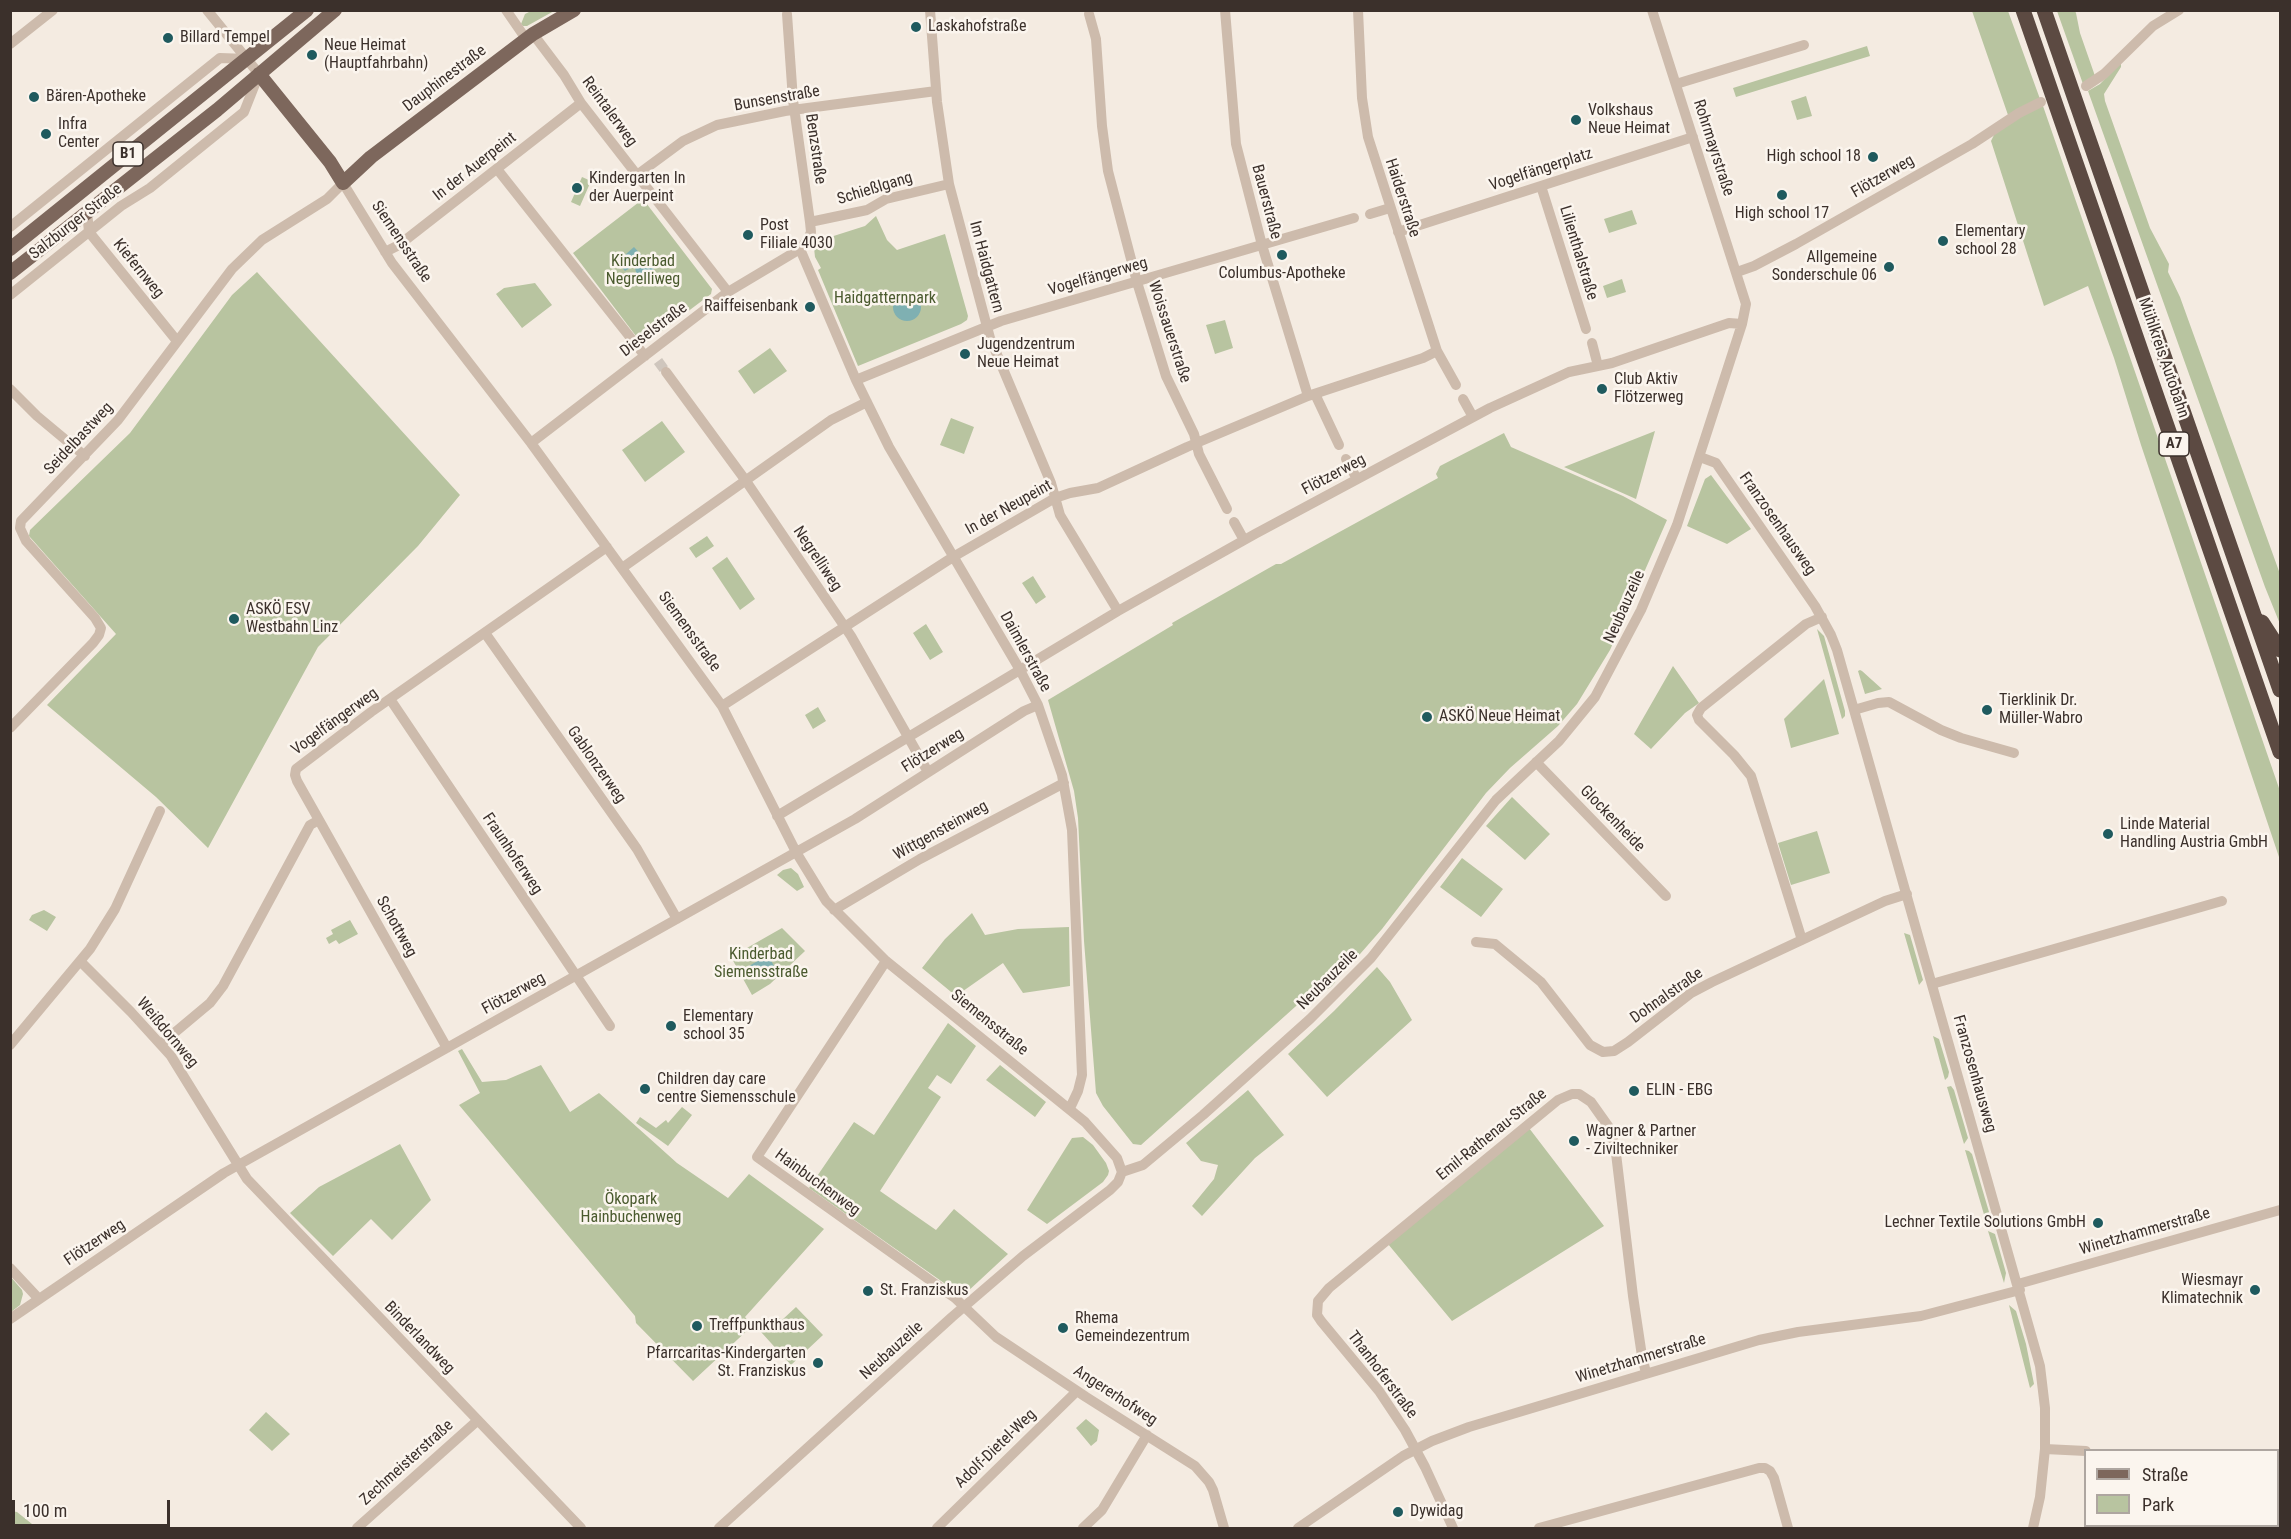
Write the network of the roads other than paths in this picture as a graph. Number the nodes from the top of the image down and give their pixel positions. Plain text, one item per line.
1 (53, 10) edge
2 (207, 10) edge
3 (308, 10) edge
4 (336, 10) edge
5 (506, 10) edge
6 (574, 10) edge
7 (930, 10) edge
8 (1225, 10) edge
9 (1358, 10) edge
10 (1652, 10) edge
11 (2023, 10) edge
12 (2044, 10) edge
13 (2179, 10) edge
14 (787, 14) dead end
15 (1089, 14) dead end
16 (530, 36) junction
17 (10, 44) edge
18 (1804, 45) dead end
19 (247, 59) junction
20 (259, 74) junction
21 (1676, 84) junction
22 (2086, 87) dead end
23 (936, 91) junction
24 (2041, 102) dead end
25 (581, 103) junction
26 (795, 110) junction
27 (1693, 137) junction
28 (497, 169) junction
29 (637, 175) junction
30 (343, 183) junction
31 (950, 184) junction
32 (1541, 186) junction
33 (1390, 208) junction
34 (87, 211) junction
35 (1370, 214) dead end
36 (1354, 218) dead end
37 (810, 222) junction
38 (10, 227) edge
39 (89, 232) junction
40 (1398, 232) junction
41 (1262, 245) junction
42 (10, 249) edge
43 (800, 249) junction
44 (385, 252) junction
45 (1737, 272) junction
46 (10, 273) edge
47 (1137, 282) junction
48 (728, 292) junction
49 (10, 295) edge
50 (1745, 295) joint
51 (1742, 324) junction
52 (987, 327) junction
53 (1586, 329) dead end
54 (177, 341) junction
55 (1592, 344) dead end
56 (1437, 351) junction
57 (651, 356) junction
58 (1598, 366) junction
59 (666, 372) tunnel mouth
60 (856, 380) junction
61 (1456, 385) dead end
62 (10, 388) edge
63 (1312, 395) junction
64 (1463, 399) dead end
65 (867, 402) junction
66 (1473, 417) junction
67 (531, 443) junction
68 (1196, 444) junction
69 (1339, 445) dead end
70 (85, 456) junction
71 (1700, 457) junction
72 (1346, 459) dead end
73 (1357, 479) junction
74 (746, 481) junction
75 (1056, 498) junction
76 (1227, 509) dead end
77 (1234, 522) dead end
78 (1244, 540) junction
79 (607, 547) junction
80 (953, 557) junction
81 (621, 568) junction
82 (2252, 608) junction
83 (1118, 611) junction
84 (1822, 617) junction
85 (845, 627) junction
86 (485, 633) junction
87 (2280, 650) edge
88 (1020, 670) junction
89 (2280, 690) edge
90 (390, 699) junction
91 (1038, 705) junction
92 (722, 706) junction
93 (1854, 710) junction
94 (10, 728) edge
95 (908, 737) junction
96 (2280, 752) edge
97 (2014, 753) dead end
98 (1536, 762) junction
99 (928, 772) junction
100 (1064, 783) junction
101 (160, 811) dead end
102 (777, 816) junction
103 (318, 819) junction
104 (796, 852) junction
105 (1907, 894) junction
106 (1666, 896) dead end
107 (2222, 901) dead end
108 (834, 910) junction
109 (677, 919) junction
110 (1802, 939) junction
111 (1476, 942) dead end
112 (80, 961) junction
113 (886, 961) junction
114 (576, 976) junction
115 (1932, 984) junction
116 (610, 1026) dead end
117 (161, 1044) junction
118 (10, 1045) edge
119 (447, 1048) junction
120 (1070, 1108) junction
121 (237, 1165) junction
122 (1122, 1172) junction
123 (2280, 1210) edge
124 (10, 1268) edge
125 (2019, 1287) junction
126 (39, 1299) junction
127 (964, 1307) junction
128 (1316, 1308) joint
129 (10, 1319) edge
130 (1647, 1373) junction
131 (1077, 1391) junction
132 (477, 1420) junction
133 (1147, 1435) junction
134 (2045, 1449) junction
135 (1416, 1450) junction
136 (2084, 1451) edge
137 (357, 1528) edge
138 (581, 1528) edge
139 (719, 1528) edge
140 (937, 1528) edge
141 (1083, 1528) edge
142 (1224, 1528) edge
143 (1298, 1528) edge
144 (1453, 1528) edge
145 (1539, 1528) edge
146 (1788, 1528) edge
147 (2033, 1528) edge

1 - 17 street
2 - 19 street
3 - 19 main road, Salzburger Straße / B1
4 - 20 main road, Salzburger Straße / B1
5 - 16 street
6 - 16 main road, Dauphinestraße
7 - 23 street, Im Haidgattern
8 - 41 street, Bauerstraße
9 - 33 street, Haiderstraße
10 - 21 street, Rohrmayrstraße
11 - 96 highway, Mühlkreis Autobahn / A7
12 - 82 highway, Mühlkreis Autobahn / A7
13 - 22 street
14 - 26 street, Benzstraße
15 - 47 street, Woissauerstraße
16 - 25 street, Reintalerweg
16 - 30 main road, Dauphinestraße
18 - 21 street
19 - 20 street
19 - 38 street
19 - 42 main road, Salzburger Straße / B1
20 - 30 main road, Siemensstraße
20 - 34 main road, Salzburger Straße / B1
20 - 39 street, Salzburger Straße
21 - 27 street, Rohrmayrstraße
23 - 26 street, Bunsenstraße
23 - 31 street, Im Haidgattern
24 - 45 street, Flötzerweg
25 - 28 street, In der Auerpeint
25 - 29 street, Reintalerweg
26 - 29 street, Bunsenstraße
26 - 37 street, Benzstraße
27 - 32 street, Vogelfängerplatz
27 - 45 street, Rohrmayrstraße
28 - 44 street, In der Auerpeint
28 - 57 street
29 - 48 street, Reintalerweg
30 - 44 street, Siemensstraße
30 - 54 street, Seidelbastweg
31 - 37 street, Schießlgang
31 - 52 street, Im Haidgattern
32 - 40 street, Vogelfängerplatz
32 - 53 street, Lilienthalstraße
33 - 35 street
33 - 40 street, Haiderstraße
34 - 39 street
34 - 46 main road, Salzburger Straße / B1
36 - 41 street, Vogelfängerweg
37 - 43 street, Benzstraße
39 - 49 street, Salzburger Straße
39 - 54 street, Kiefernweg
40 - 56 street, Haiderstraße
41 - 47 street, Vogelfängerweg
41 - 63 street, Bauerstraße
43 - 48 street, Dieselstraße
43 - 60 street, Daimlerstraße
44 - 67 street, Siemensstraße
45 - 50 street, Rohrmayrstraße
47 - 52 street, Vogelfängerweg
47 - 68 street, Woissauerstraße
48 - 57 street, Dieselstraße
50 - 51 street, Neubauzeile
51 - 58 street, Flötzerweg
51 - 71 street, Neubauzeile
52 - 60 street, Vogelfängerweg
52 - 75 street, Im Haidgattern
54 - 70 street, Seidelbastweg
55 - 58 street
56 - 61 street, Haiderstraße
56 - 63 street, In der Neupeint
57 - 67 street, Dieselstraße
58 - 66 street, Flötzerweg
59 - 74 street, Negrelliweg
60 - 65 street, Daimlerstraße
62 - 70 street
63 - 68 street, In der Neupeint
63 - 69 street, Bauerstraße
64 - 66 street
65 - 74 street
65 - 80 street, Daimlerstraße
66 - 73 street, Flötzerweg
67 - 79 street, Siemensstraße
68 - 75 street, In der Neupeint
68 - 76 street, Woissauerstraße
70 - 94 street, Seidelbastweg
71 - 84 street, Franzosenhausweg
71 - 98 street, Neubauzeile
72 - 73 street
73 - 78 street, Flötzerweg
74 - 81 street
74 - 85 street, Negrelliweg
75 - 80 street, In der Neupeint
75 - 83 street, Im Haidgattern
77 - 78 street
78 - 83 street, Flötzerweg
79 - 81 street, Siemensstraße
79 - 86 street, Vogelfängerweg
80 - 85 street, In der Neupeint
80 - 88 street, Daimlerstraße
81 - 92 street, Siemensstraße
82 - 87 highway
82 - 89 highway, Mühlkreis Autobahn / A7
83 - 88 street, Flötzerweg
84 - 93 street, Franzosenhausweg
84 - 110 street
85 - 92 street, In der Neupeint
85 - 95 street, Negrelliweg
86 - 90 street, Vogelfängerweg
86 - 109 street, Gablonzerweg
88 - 91 street, Daimlerstraße
88 - 95 street, Flötzerweg
90 - 103 street, Vogelfängerweg
90 - 114 street, Fraunhoferweg
91 - 99 street, Flötzerweg
91 - 100 street, Daimlerstraße
92 - 102 street, Siemensstraße
93 - 97 street
93 - 105 street, Franzosenhausweg
95 - 99 street, Negrelliweg
95 - 102 street, Flötzerweg
98 - 106 street, Glockenheide
98 - 122 street, Neubauzeile
99 - 104 street, Flötzerweg
100 - 108 street, Wittgensteinweg
100 - 120 street, Daimlerstraße
101 - 112 street
102 - 104 street, Siemensstraße
103 - 117 street
103 - 119 street, Schottweg
104 - 108 street, Siemensstraße
104 - 109 street, Flötzerweg
105 - 110 street, Dohnalstraße
105 - 115 street, Franzosenhausweg
107 - 115 street
108 - 113 street, Siemensstraße
109 - 114 street, Flötzerweg
110 - 111 street, Dohnalstraße
112 - 117 street, Weißdornweg
112 - 118 street
113 - 120 street, Siemensstraße
113 - 127 street, Hainbuchenweg
114 - 116 street, Fraunhoferweg
114 - 119 street, Flötzerweg
115 - 125 street, Franzosenhausweg
117 - 121 street, Weißdornweg
119 - 121 street, Flötzerweg
120 - 122 street, Siemensstraße
121 - 126 street, Flötzerweg
121 - 132 street, Binderlandweg
122 - 127 street, Neubauzeile
123 - 125 street, Winetzhammerstraße
124 - 126 street
125 - 130 street, Winetzhammerstraße
125 - 134 street, Franzosenhausweg
126 - 129 street, Flötzerweg
127 - 131 street, Angererhofweg
127 - 139 street, Neubauzeile
128 - 130 street, Emil-Rathenau-Straße
128 - 135 street, Thanhoferstraße
130 - 135 street, Winetzhammerstraße
131 - 133 street, Angererhofweg
131 - 140 street, Adolf-Dietel-Weg
132 - 137 street, Zechmeisterstraße
132 - 138 street, Binderlandweg
133 - 141 street
133 - 142 street, Angererhofweg
134 - 136 street
134 - 147 street, Franzosenhausweg
135 - 143 street, Winetzhammerstraße
135 - 144 street, Thanhoferstraße
145 - 146 street

